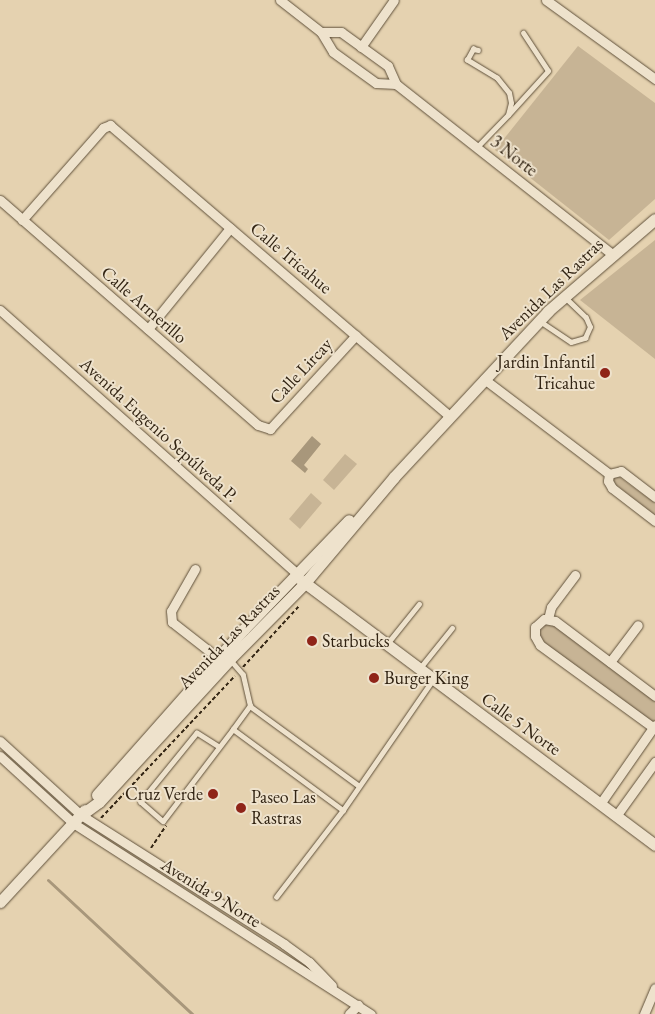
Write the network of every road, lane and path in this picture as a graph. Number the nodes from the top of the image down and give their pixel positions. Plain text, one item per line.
1 (280, 0) edge
2 (546, 0) edge
3 (391, 2) edge
4 (321, 32) junction
5 (524, 33) dead end
6 (361, 47) junction
7 (478, 50) dead end
8 (655, 79) edge
9 (396, 84) junction
10 (508, 115) junction
11 (476, 148) junction
12 (0, 200) edge
13 (655, 219) edge
14 (22, 220) junction
15 (230, 228) junction
16 (612, 254) junction
17 (563, 296) junction
18 (0, 310) edge
19 (539, 320) junction
20 (148, 329) junction
21 (356, 335) junction
22 (484, 379) junction
23 (450, 416) junction
24 (270, 429) joint
25 (609, 474) junction
26 (394, 477) junction
27 (655, 497) edge
28 (655, 521) edge
29 (195, 569) dead end
30 (297, 574) junction
31 (575, 575) dead end
32 (304, 584) junction
33 (300, 602) dead end
34 (419, 604) dead end
35 (548, 618) junction
36 (638, 624) dead end
37 (452, 628) dead end
38 (386, 645) junction
39 (224, 659) junction
40 (610, 662) junction
41 (418, 670) junction
42 (239, 671) junction
43 (432, 681) junction
44 (655, 696) edge
45 (250, 706) junction
46 (655, 722) edge
47 (233, 729) junction
48 (655, 729) edge
49 (0, 741) edge
50 (219, 747) junction
51 (0, 756) edge
52 (655, 762) edge
53 (34, 772) junction
54 (26, 780) junction
55 (358, 786) junction
56 (600, 804) junction
57 (343, 810) junction
58 (616, 816) junction
59 (77, 819) junction
60 (163, 821) junction
61 (93, 823) junction
62 (655, 845) edge
63 (145, 856) junction
64 (138, 866) junction
65 (203, 893) junction
66 (276, 897) dead end
67 (0, 902) edge
68 (197, 903) junction
69 (260, 928) junction
70 (254, 939) junction
71 (333, 988) junction
72 (654, 990) edge
73 (358, 1004) junction
74 (349, 1014) edge
75 (371, 1014) edge
76 (644, 1014) edge

1 - 4 street, 3 Norte
2 - 8 street
3 - 6 street
4 - 6 street, 3 Norte
4 - 9 street, 3 Norte
5 - 10 lane
6 - 9 street, 3 Norte
7 - 10 lane
9 - 11 street, 3 Norte
10 - 11 lane
11 - 16 street, 3 Norte
12 - 14 street, Calle Armerillo
13 - 16 street, Avenida Las Rastras
14 - 15 street, Calle Tricahue
14 - 20 street, Calle Armerillo
15 - 20 street
15 - 21 street, Calle Tricahue
16 - 17 street, Avenida Las Rastras
17 - 19 street, Avenida Las Rastras
17 - 19 lane
18 - 30 street, Avenida Eugenio Sepúlveda P.
19 - 22 street, Avenida Las Rastras
20 - 24 street, Calle Armerillo
21 - 23 street, Calle Tricahue
21 - 24 street, Calle Lircay
22 - 23 street, Avenida Las Rastras
22 - 25 street
23 - 26 street, Avenida Las Rastras
25 - 27 street
25 - 28 street
26 - 30 street, Avenida Las Rastras
26 - 32 street, Avenida Las Rastras
29 - 39 street
30 - 32 street, Calle 5 Norte
30 - 39 street, Avenida Las Rastras
31 - 35 street
32 - 38 street, Calle 5 Norte
32 - 39 street, Avenida Las Rastras
33 - 42 path
34 - 38 lane
35 - 40 street
35 - 48 street
36 - 40 street
37 - 41 lane
38 - 41 street, Calle 5 Norte
39 - 42 lane
39 - 59 street, Avenida Las Rastras
40 - 44 street
41 - 43 street, Calle 5 Norte
42 - 45 lane
42 - 61 path
43 - 55 lane
43 - 56 street, Calle 5 Norte
45 - 47 lane
45 - 55 lane
46 - 48 street
47 - 50 lane
47 - 57 lane
48 - 56 street
49 - 53 street
50 - 60 lane
50 - 60 lane
51 - 54 street
52 - 58 street
53 - 54 street
53 - 59 street
54 - 59 street
55 - 57 lane
56 - 58 street, Calle 5 Norte
57 - 66 lane
58 - 62 street, Calle 5 Norte
59 - 61 street, Avenida 9 Norte
59 - 64 street, Avenida 9 Norte
59 - 67 street, Avenida Las Rastras
60 - 63 path
61 - 63 street, Avenida 9 Norte
63 - 64 street
63 - 65 street, Avenida 9 Norte
64 - 68 street, Avenida 9 Norte
65 - 68 street
65 - 69 street, Avenida 9 Norte
68 - 70 street, Avenida 9 Norte
69 - 70 street
69 - 71 street, Avenida 9 Norte
70 - 71 street, Avenida 9 Norte
71 - 73 street, Avenida 9 Norte
72 - 76 street
73 - 74 street
73 - 75 street, Avenida 9 Norte

